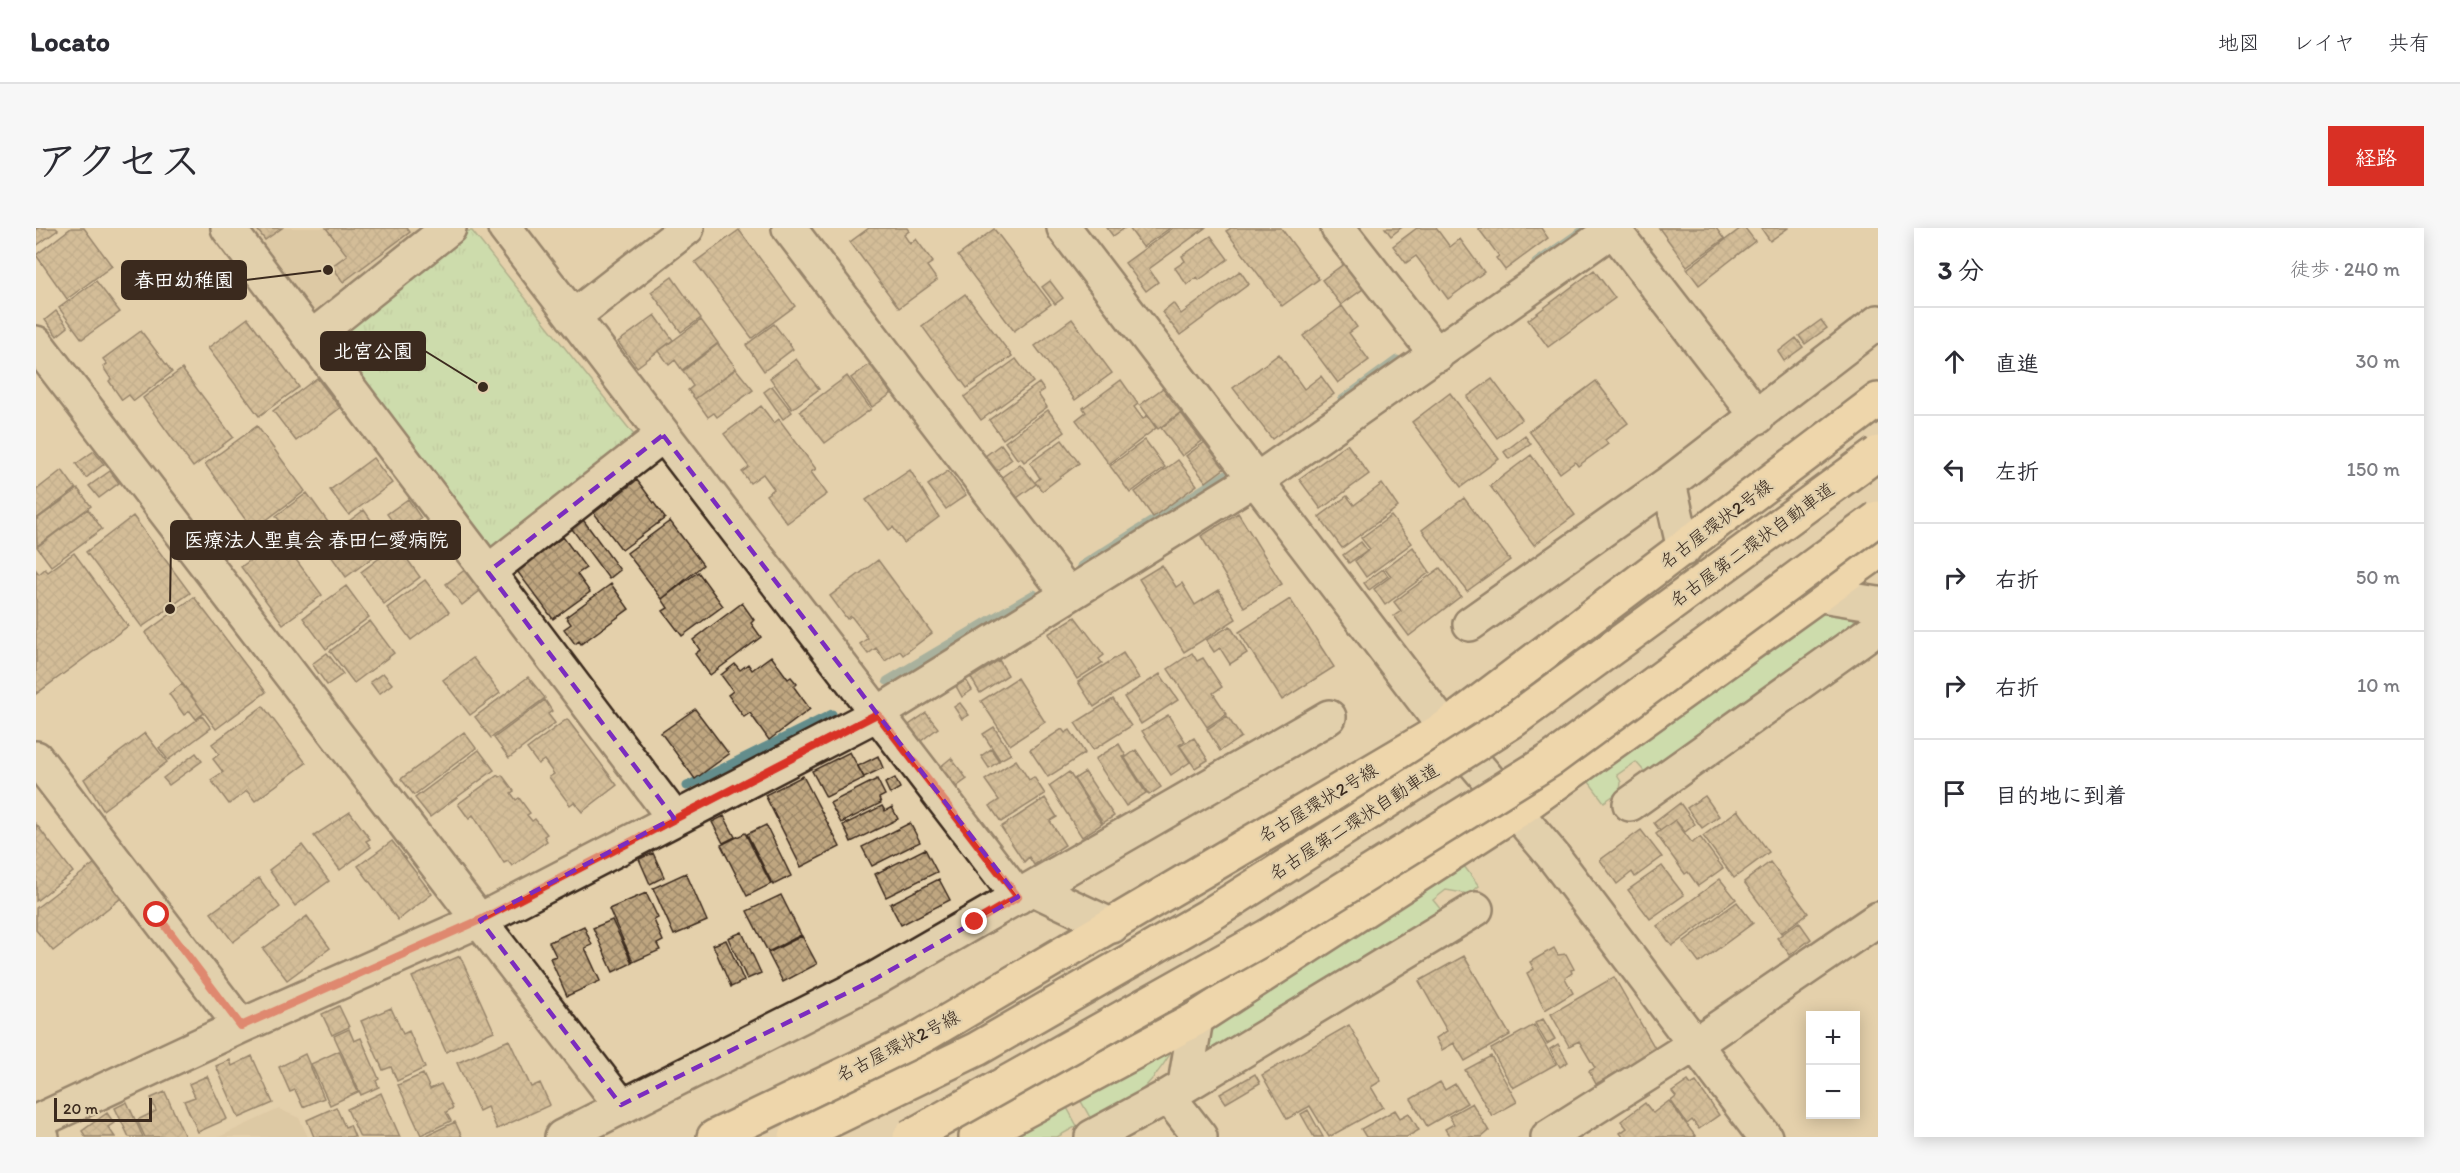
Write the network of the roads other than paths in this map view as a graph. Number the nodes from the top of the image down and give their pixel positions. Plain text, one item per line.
1 (228, 228) edge
2 (449, 228) edge
3 (505, 228) edge
4 (687, 228) edge
5 (789, 228) edge
6 (1064, 228) edge
7 (1338, 228) edge
8 (1613, 228) edge
9 (573, 317) junction
10 (1878, 322) edge
11 (310, 338) junction
12 (36, 343) edge
13 (1437, 355) junction
14 (1878, 400) edge
15 (1758, 417) junction
16 (663, 435) junction
17 (1878, 453) edge
18 (1257, 479) junction
19 (1669, 483) junction
20 (1878, 518) edge
21 (1684, 549) junction
22 (1878, 552) edge
23 (488, 572) junction
24 (1068, 594) junction
25 (1821, 595) junction
26 (1878, 604) edge
27 (1470, 624) dead end
28 (1878, 627) edge
29 (877, 714) junction
30 (1329, 717) dead end
31 (1445, 728) junction
32 (36, 758) edge
33 (1630, 804) dead end
34 (1517, 811) junction
35 (674, 818) junction
36 (1026, 893) junction
37 (1476, 909) dead end
38 (480, 920) junction
39 (1876, 924) edge
40 (1112, 926) junction
41 (1196, 1019) junction
42 (241, 1026) junction
43 (1695, 1044) junction
44 (1177, 1090) junction
45 (621, 1105) junction
46 (36, 1122) edge
47 (36, 1130) edge
48 (42, 1137) edge
49 (562, 1137) edge
50 (714, 1137) edge
51 (796, 1137) edge
52 (910, 1137) edge
53 (976, 1137) edge
54 (1092, 1137) edge
55 (1200, 1137) edge
56 (1548, 1137) edge
57 (1765, 1137) edge

1 - 11 street
2 - 11 street
3 - 9 street
4 - 9 street
5 - 24 street
6 - 18 street
7 - 13 street
8 - 13 street
8 - 15 street
9 - 16 street
10 - 15 street
11 - 23 street
12 - 38 street
13 - 18 street
14 - 21 highway, 名古屋環状2号線
15 - 19 street
16 - 23 street
16 - 29 street
17 - 51 highway, 名古屋第二環状自動車道, bridge
18 - 24 street
18 - 31 street
19 - 21 street
19 - 27 street
20 - 52 highway, bridge
21 - 31 highway, 名古屋環状2号線
22 - 25 highway
23 - 35 street
24 - 29 street
25 - 26 street
25 - 34 highway
28 - 33 street
29 - 35 street
29 - 36 street
30 - 36 street
31 - 34 street
31 - 40 highway, 名古屋環状2号線
32 - 42 street
34 - 41 highway
34 - 43 street
35 - 38 street
36 - 40 street
36 - 45 street
37 - 44 street
38 - 42 street
38 - 45 street
39 - 43 street
40 - 50 highway, 名古屋環状2号線
41 - 44 street
41 - 53 highway
42 - 46 street
43 - 56 street
43 - 57 street
44 - 54 street
44 - 55 street
45 - 49 street
47 - 48 street

